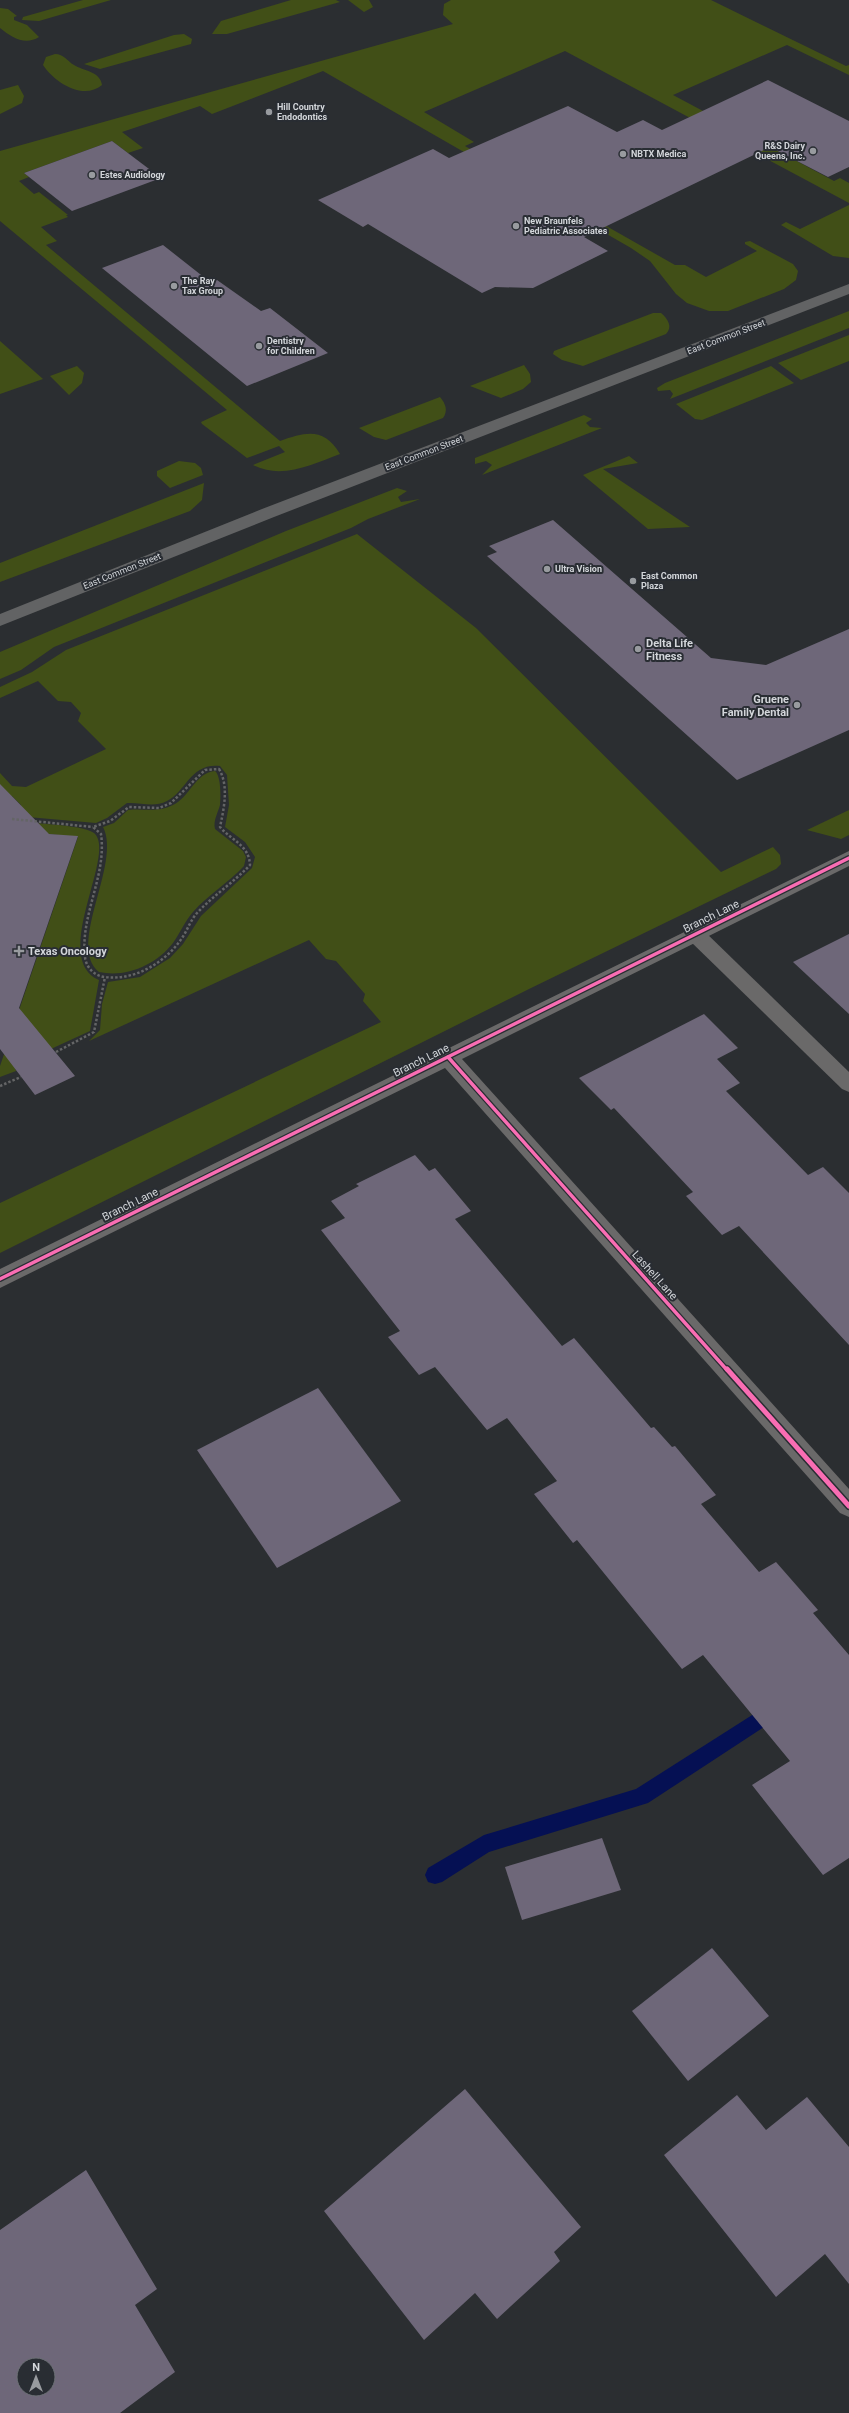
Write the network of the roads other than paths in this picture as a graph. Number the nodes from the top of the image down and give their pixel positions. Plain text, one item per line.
1 (849, 289) edge
2 (0, 620) edge
3 (849, 858) edge
4 (695, 934) junction
5 (448, 1057) junction
6 (849, 1084) edge
7 (0, 1279) edge
8 (849, 1506) edge

1 - 2 main road, East Common Street
3 - 4 street, Branch Lane
4 - 5 street, Branch Lane
4 - 6 lane
5 - 7 street, Branch Lane
5 - 8 street, Lashell Lane

